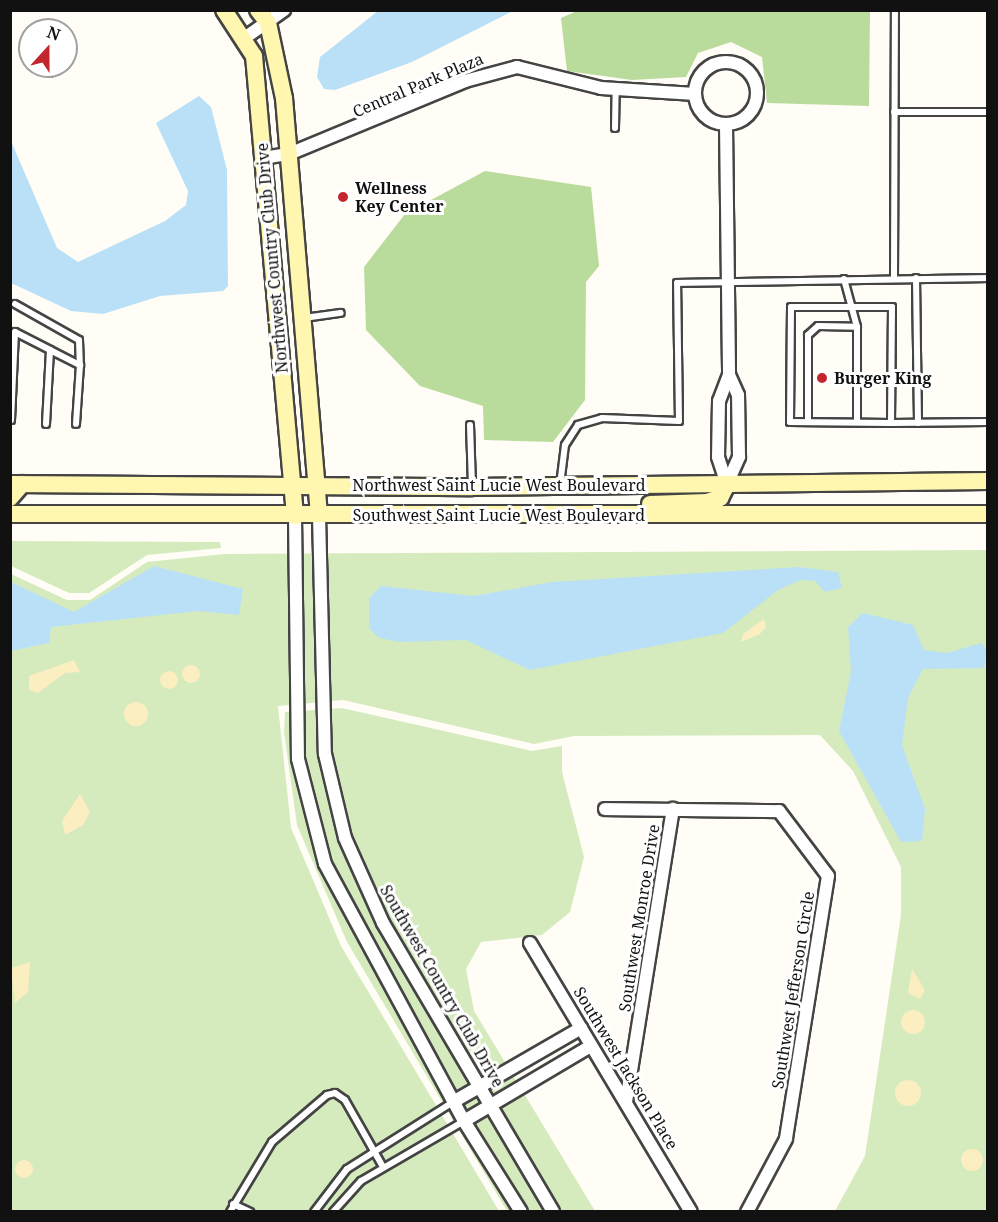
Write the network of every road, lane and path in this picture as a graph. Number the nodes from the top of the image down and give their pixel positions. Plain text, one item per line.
1 (224, 10) edge
2 (284, 10) edge
3 (895, 10) edge
4 (263, 17) edge
5 (246, 37) junction
6 (616, 89) junction
7 (695, 93) junction
8 (894, 112) junction
9 (987, 112) edge
10 (726, 124) junction
11 (615, 128) dead end
12 (289, 154) junction
13 (263, 158) junction
14 (894, 278) junction
15 (916, 278) junction
16 (987, 278) edge
17 (844, 279) junction
18 (727, 282) junction
19 (15, 304) dead end
20 (852, 306) junction
21 (341, 313) dead end
22 (304, 318) junction
23 (857, 327) junction
24 (50, 350) junction
25 (80, 365) junction
26 (729, 375) junction
27 (11, 420) edge
28 (808, 422) junction
29 (857, 422) junction
30 (987, 422) edge
31 (891, 423) junction
32 (918, 423) junction
33 (46, 424) dead end
34 (76, 424) dead end
35 (470, 425) dead end
36 (987, 481) edge
37 (16, 484) edge
38 (727, 484) junction
39 (294, 485) junction
40 (320, 485) junction
41 (560, 485) junction
42 (472, 487) junction
43 (10, 498) edge
44 (10, 514) edge
45 (987, 514) edge
46 (602, 515) junction
47 (295, 516) junction
48 (319, 516) junction
49 (605, 809) dead end
50 (673, 809) junction
51 (530, 943) dead end
52 (581, 1028) junction
53 (591, 1046) junction
54 (480, 1086) junction
55 (453, 1102) junction
56 (626, 1102) junction
57 (491, 1105) junction
58 (464, 1121) junction
59 (374, 1151) junction
60 (383, 1167) junction
61 (233, 1204) junction
62 (230, 1212) edge
63 (250, 1212) edge
64 (314, 1212) edge
65 (333, 1212) edge
66 (521, 1212) edge
67 (553, 1212) edge
68 (691, 1212) edge
69 (747, 1212) edge

1 - 5 main road, Northwest Country Club Drive
2 - 4 street
3 - 8 lane
4 - 5 street
4 - 12 main road, Northwest Country Club Drive
5 - 13 main road, Northwest Country Club Drive
6 - 7 street, Central Park Plaza
6 - 11 lane
6 - 12 street, Central Park Plaza
7 - 10 street
7 - 10 street
8 - 9 lane
8 - 14 lane
10 - 18 street
12 - 13 street, Central Park Plaza
12 - 22 main road, Northwest Country Club Drive
13 - 39 main road, Northwest Country Club Drive
14 - 15 lane
14 - 17 lane
15 - 16 lane
15 - 32 lane
17 - 18 lane
17 - 20 lane
18 - 26 street
18 - 41 lane
19 - 25 lane
20 - 23 lane
20 - 28 lane
20 - 31 lane
21 - 22 lane
22 - 40 main road, Northwest Country Club Drive
23 - 28 lane
23 - 29 lane
24 - 25 lane
24 - 27 lane
24 - 33 lane
25 - 34 lane
26 - 38 street
26 - 38 street
28 - 29 lane
29 - 31 lane
30 - 32 lane
31 - 32 lane
35 - 42 lane
36 - 38 main road, Northwest Saint Lucie West Boulevard
37 - 39 main road, Northwest Saint Lucie West Boulevard
37 - 43 main road
38 - 41 main road, Northwest Saint Lucie West Boulevard
38 - 46 main road
39 - 40 main road, Northwest Saint Lucie West Boulevard
39 - 47 main road, Northwest Country Club Drive
40 - 42 main road, Northwest Saint Lucie West Boulevard
40 - 48 main road, Northwest Country Club Drive
41 - 42 main road, Northwest Saint Lucie West Boulevard
44 - 47 main road, Southwest Saint Lucie West Boulevard
45 - 46 main road, Southwest Saint Lucie West Boulevard
46 - 48 main road, Southwest Saint Lucie West Boulevard
47 - 48 main road, Southwest Saint Lucie West Boulevard
47 - 55 street
48 - 54 street, Southwest Country Club Drive
49 - 50 street, Southwest Jefferson Circle
50 - 56 street, Southwest Monroe Drive
50 - 69 street, Southwest Jefferson Circle
51 - 52 street, Southwest Jackson Place
52 - 53 street, Southwest Jackson Place
52 - 54 street
53 - 56 street, Southwest Jackson Place
53 - 57 street
54 - 55 street
54 - 57 street, Southwest Country Club Drive
55 - 58 street
55 - 59 lane
56 - 68 street, Southwest Jackson Place
57 - 58 street
57 - 67 street, Southwest Country Club Drive
58 - 60 lane
58 - 66 street
59 - 60 lane
59 - 61 lane
59 - 64 lane
60 - 65 lane
61 - 62 lane
61 - 63 lane

